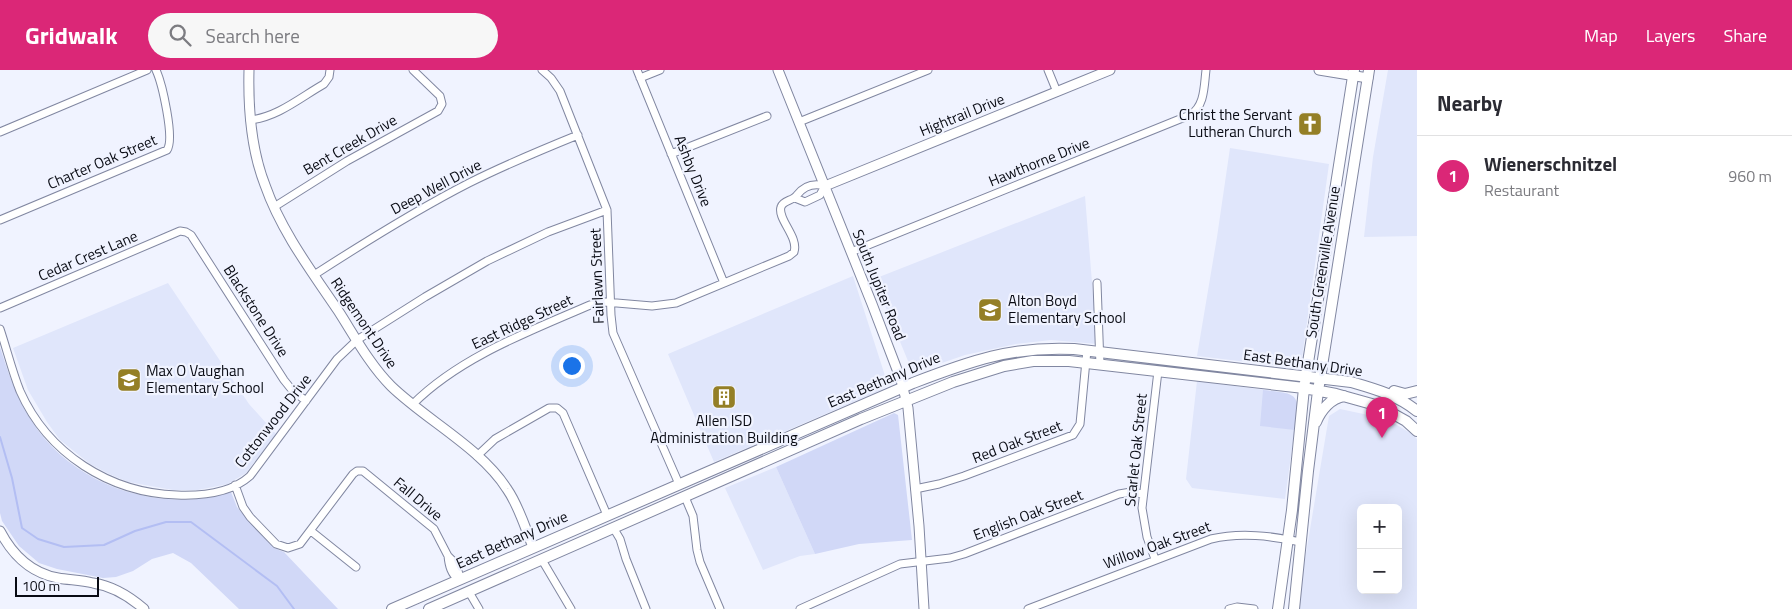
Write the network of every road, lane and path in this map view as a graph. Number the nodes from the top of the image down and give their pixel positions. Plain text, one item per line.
1 (147, 70) edge
2 (156, 70) edge
3 (249, 70) edge
4 (330, 70) edge
5 (413, 70) edge
6 (542, 70) edge
7 (637, 70) edge
8 (660, 70) edge
9 (778, 70) edge
10 (928, 70) edge
11 (1048, 70) edge
12 (1110, 70) edge
13 (1206, 70) edge
14 (1319, 70) edge
15 (1353, 73) edge
16 (1368, 74) edge
17 (640, 78) junction
18 (1057, 92) junction
19 (767, 116) dead end
20 (250, 120) junction
21 (799, 122) junction
22 (0, 132) edge
23 (578, 135) junction
24 (671, 154) junction
25 (825, 186) junction
26 (795, 198) junction
27 (274, 207) junction
28 (607, 210) junction
29 (1331, 218) junction
30 (0, 220) edge
31 (1345, 220) junction
32 (186, 232) joint
33 (794, 252) joint
34 (852, 252) junction
35 (314, 275) junction
36 (724, 283) junction
37 (1097, 283) dead end
38 (611, 302) junction
39 (0, 308) edge
40 (0, 329) edge
41 (357, 340) junction
42 (1032, 349) junction
43 (1087, 350) junction
44 (1100, 353) junction
45 (1160, 359) junction
46 (1033, 361) junction
47 (1086, 364) junction
48 (1100, 365) junction
49 (1232, 368) junction
50 (1158, 372) junction
51 (1306, 377) junction
52 (1320, 379) junction
53 (1231, 380) junction
54 (903, 388) junction
55 (1304, 388) junction
56 (1376, 390) junction
57 (1318, 391) junction
58 (1417, 391) edge
59 (1344, 396) junction
60 (306, 401) junction
61 (906, 401) junction
62 (413, 404) junction
63 (1414, 408) edge
64 (1402, 419) junction
65 (1313, 430) junction
66 (1417, 431) edge
67 (787, 437) junction
68 (793, 450) junction
69 (477, 456) junction
70 (679, 484) junction
71 (235, 485) junction
72 (915, 489) junction
73 (1144, 494) junction
74 (685, 497) junction
75 (607, 515) junction
76 (614, 529) junction
77 (0, 531) edge
78 (311, 531) junction
79 (1287, 540) junction
80 (1301, 542) junction
81 (533, 547) junction
82 (1155, 559) junction
83 (542, 560) junction
84 (922, 561) junction
85 (356, 567) dead end
86 (459, 580) junction
87 (469, 592) junction
88 (144, 609) edge
89 (392, 609) edge
90 (429, 609) edge
91 (479, 609) edge
92 (571, 609) edge
93 (646, 609) edge
94 (720, 609) edge
95 (800, 609) edge
96 (924, 609) edge
97 (1028, 609) edge
98 (1229, 609) edge
99 (1254, 609) edge
100 (1278, 609) edge
101 (1294, 609) edge

1 - 22 street
2 - 30 street, Charter Oak Street
3 - 20 street, Ridgemont Drive
4 - 20 street
5 - 27 street, Bent Creek Drive
6 - 23 street, Fairlawn Street
7 - 17 street, Ashby Drive
8 - 17 street
9 - 21 street, South Jupiter Road
10 - 21 street
11 - 18 street
12 - 18 street, Hightrail Drive
13 - 34 street, Hawthorne Drive
14 - 15 street
15 - 16 street
15 - 29 main road, South Greenville Avenue
16 - 31 main road, South Greenville Avenue
17 - 24 street, Ashby Drive
18 - 25 street, Hightrail Drive
19 - 24 street
20 - 27 street, Ridgemont Drive
21 - 25 street, South Jupiter Road
23 - 28 street, Fairlawn Street
23 - 35 street, Deep Well Drive
24 - 36 street, Ashby Drive
25 - 26 street, Hightrail Drive
25 - 26 street, Hightrail Drive
25 - 34 street, South Jupiter Road
26 - 33 street, Hightrail Drive
27 - 35 street, Ridgemont Drive
28 - 38 street, Fairlawn Street
28 - 41 street, Cottonwood Drive
29 - 31 main road
29 - 51 main road, South Greenville Avenue
31 - 52 main road, South Greenville Avenue
32 - 39 street, Cedar Crest Lane
32 - 60 street, Blackstone Drive
33 - 36 street, East Ridge Street
34 - 54 street, South Jupiter Road
35 - 41 street, Ridgemont Drive
36 - 38 street, East Ridge Street
37 - 44 street
38 - 62 street, East Ridge Street
38 - 70 street, Fairlawn Street
40 - 71 street, Cottonwood Drive
41 - 60 street, Cottonwood Drive
41 - 62 street, Ridgemont Drive
42 - 43 main road, East Bethany Drive
42 - 46 main road
42 - 54 main road, East Bethany Drive
43 - 44 main road, East Bethany Drive
43 - 47 street, Red Oak Street
44 - 45 main road, East Bethany Drive
44 - 48 street
45 - 49 main road, East Bethany Drive
45 - 50 main road
46 - 47 main road, East Bethany Drive
46 - 61 main road, East Bethany Drive
47 - 48 main road, East Bethany Drive
47 - 72 street, Red Oak Street
48 - 50 main road, East Bethany Drive
49 - 51 main road, East Bethany Drive
49 - 53 main road
50 - 53 main road, East Bethany Drive
50 - 73 street, Scarlet Oak Street
51 - 52 main road, East Bethany Drive
51 - 55 main road, South Greenville Avenue
52 - 56 main road, East Bethany Drive
52 - 57 main road, South Greenville Avenue
53 - 55 main road, East Bethany Drive
54 - 61 street, South Jupiter Road
54 - 67 main road, East Bethany Drive
55 - 57 main road, East Bethany Drive
55 - 79 main road, South Greenville Avenue
56 - 58 main road
56 - 63 main road, East Bethany Drive
57 - 59 main road, East Bethany Drive
57 - 65 main road, South Greenville Avenue
59 - 64 main road, East Bethany Drive
59 - 65 main road
60 - 71 street, Cottonwood Drive
61 - 68 main road, East Bethany Drive
61 - 72 street, South Jupiter Road
62 - 69 street, Ridgemont Drive
63 - 64 main road
64 - 66 main road, East Bethany Drive
65 - 80 main road, South Greenville Avenue
67 - 68 main road
67 - 70 main road, East Bethany Drive
68 - 74 main road, East Bethany Drive
69 - 75 street
69 - 81 street, Ridgemont Drive
70 - 74 main road
70 - 75 main road, East Bethany Drive
71 - 78 street
72 - 84 street, South Jupiter Road
73 - 82 street, Scarlet Oak Street
73 - 84 street, English Oak Street
74 - 76 main road, East Bethany Drive
74 - 94 street
75 - 76 main road
75 - 81 main road, East Bethany Drive
76 - 83 main road, East Bethany Drive
76 - 93 street
77 - 88 street
78 - 85 street
78 - 86 street, Fall Drive
79 - 80 street, Willow Oak Street
79 - 82 street, Willow Oak Street
79 - 100 main road, South Greenville Avenue
80 - 101 main road, South Greenville Avenue
81 - 83 main road
81 - 86 main road, East Bethany Drive
82 - 97 street, Willow Oak Street
83 - 87 main road, East Bethany Drive
83 - 92 street
84 - 95 street, English Oak Street
84 - 96 street, South Jupiter Road
86 - 87 main road
86 - 89 main road, East Bethany Drive
87 - 90 main road, East Bethany Drive
87 - 91 street
98 - 99 street

